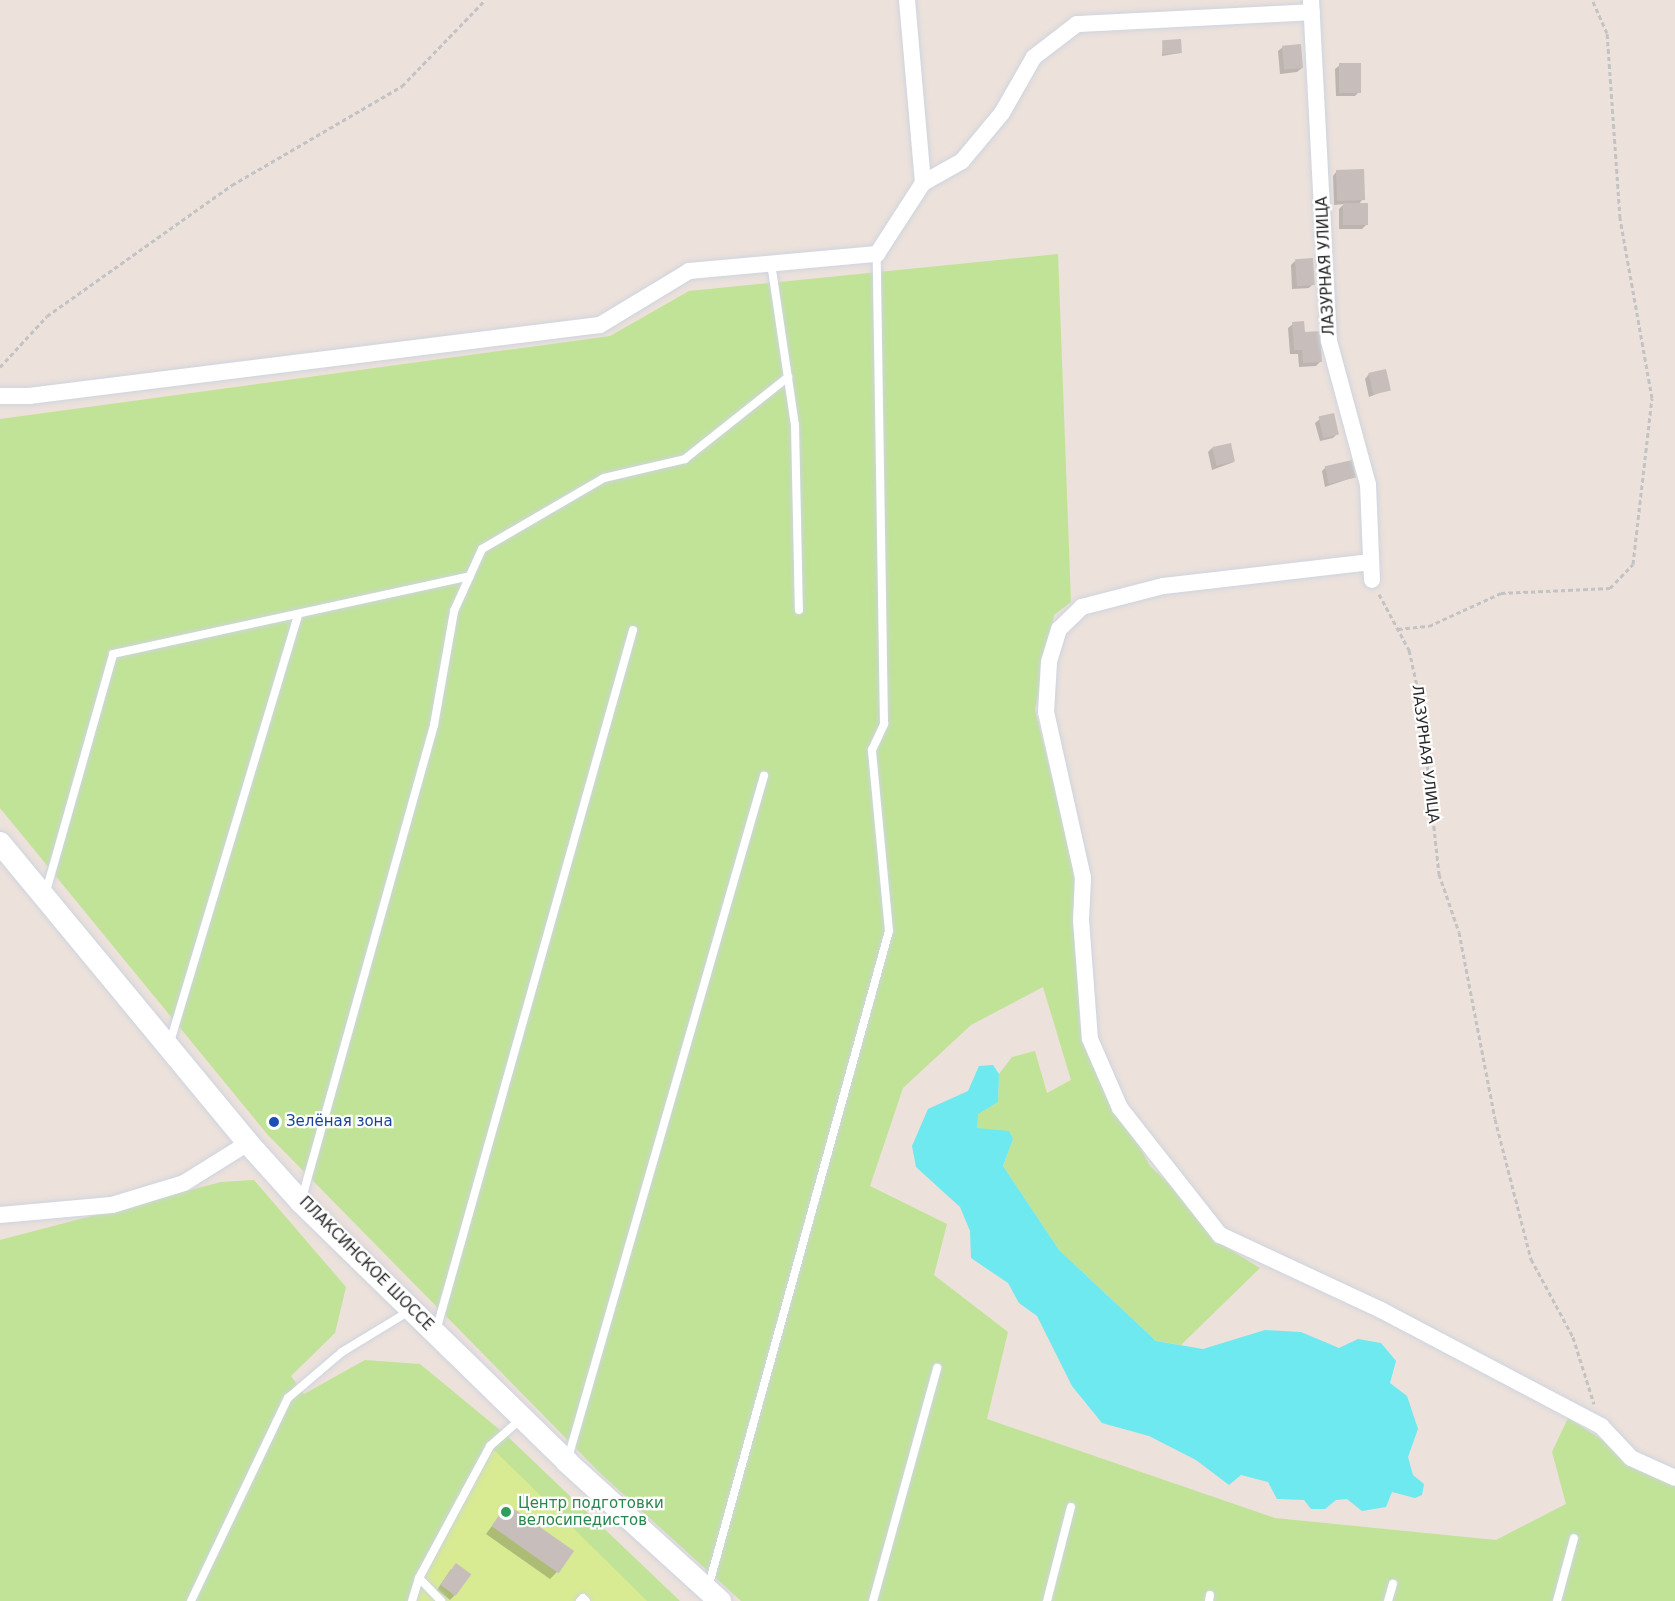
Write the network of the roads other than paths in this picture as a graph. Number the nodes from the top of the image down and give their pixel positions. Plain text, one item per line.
1 (907, 0) edge
2 (1312, 6) edge
3 (923, 183) junction
4 (877, 254) junction
5 (771, 263) junction
6 (788, 377) junction
7 (0, 396) edge
8 (1371, 562) junction
9 (470, 576) junction
10 (1372, 580) road end
11 (799, 610) dead end
12 (298, 615) junction
13 (633, 630) dead end
14 (764, 776) dead end
15 (0, 843) edge
16 (45, 896) junction
17 (169, 1046) junction
18 (248, 1143) junction
19 (301, 1202) junction
20 (0, 1215) edge
21 (411, 1310) junction
22 (436, 1333) junction
23 (937, 1368) dead end
24 (522, 1418) junction
25 (567, 1462) junction
26 (1675, 1478) edge
27 (1071, 1507) dead end
28 (1574, 1538) dead end
29 (419, 1578) junction
30 (1393, 1584) dead end
31 (713, 1595) edge
32 (190, 1601) edge
33 (412, 1601) edge
34 (441, 1601) edge
35 (580, 1601) edge
36 (586, 1601) edge
37 (873, 1601) edge
38 (1047, 1601) edge
39 (1389, 1601) edge
40 (1557, 1601) edge

1 - 3 street
2 - 3 street
2 - 8 street, ЛАЗУРНАЯ УЛИЦА
3 - 4 street
4 - 5 street
4 - 31 lane
5 - 6 lane
5 - 7 street
6 - 9 lane
6 - 11 lane
8 - 10 street, ЛАЗУРНАЯ УЛИЦА
8 - 26 street
9 - 12 lane
9 - 19 lane
12 - 16 lane
12 - 17 lane
13 - 22 lane
14 - 25 lane
15 - 16 main road, ПЛАКСИНСКОЕ ШОССЕ
16 - 17 main road, ПЛАКСИНСКОЕ ШОССЕ
17 - 18 main road, ПЛАКСИНСКОЕ ШОССЕ
18 - 19 main road, ПЛАКСИНСКОЕ ШОССЕ
18 - 20 street
19 - 21 main road, ПЛАКСИНСКОЕ ШОССЕ
21 - 22 main road, ПЛАКСИНСКОЕ ШОССЕ
21 - 32 lane
22 - 24 main road, ПЛАКСИНСКОЕ ШОССЕ
23 - 37 lane
24 - 25 main road, ПЛАКСИНСКОЕ ШОССЕ
24 - 29 lane
25 - 31 main road, ПЛАКСИНСКОЕ ШОССЕ
27 - 38 lane
28 - 40 lane
29 - 33 lane
29 - 34 lane
30 - 39 lane
35 - 36 lane

